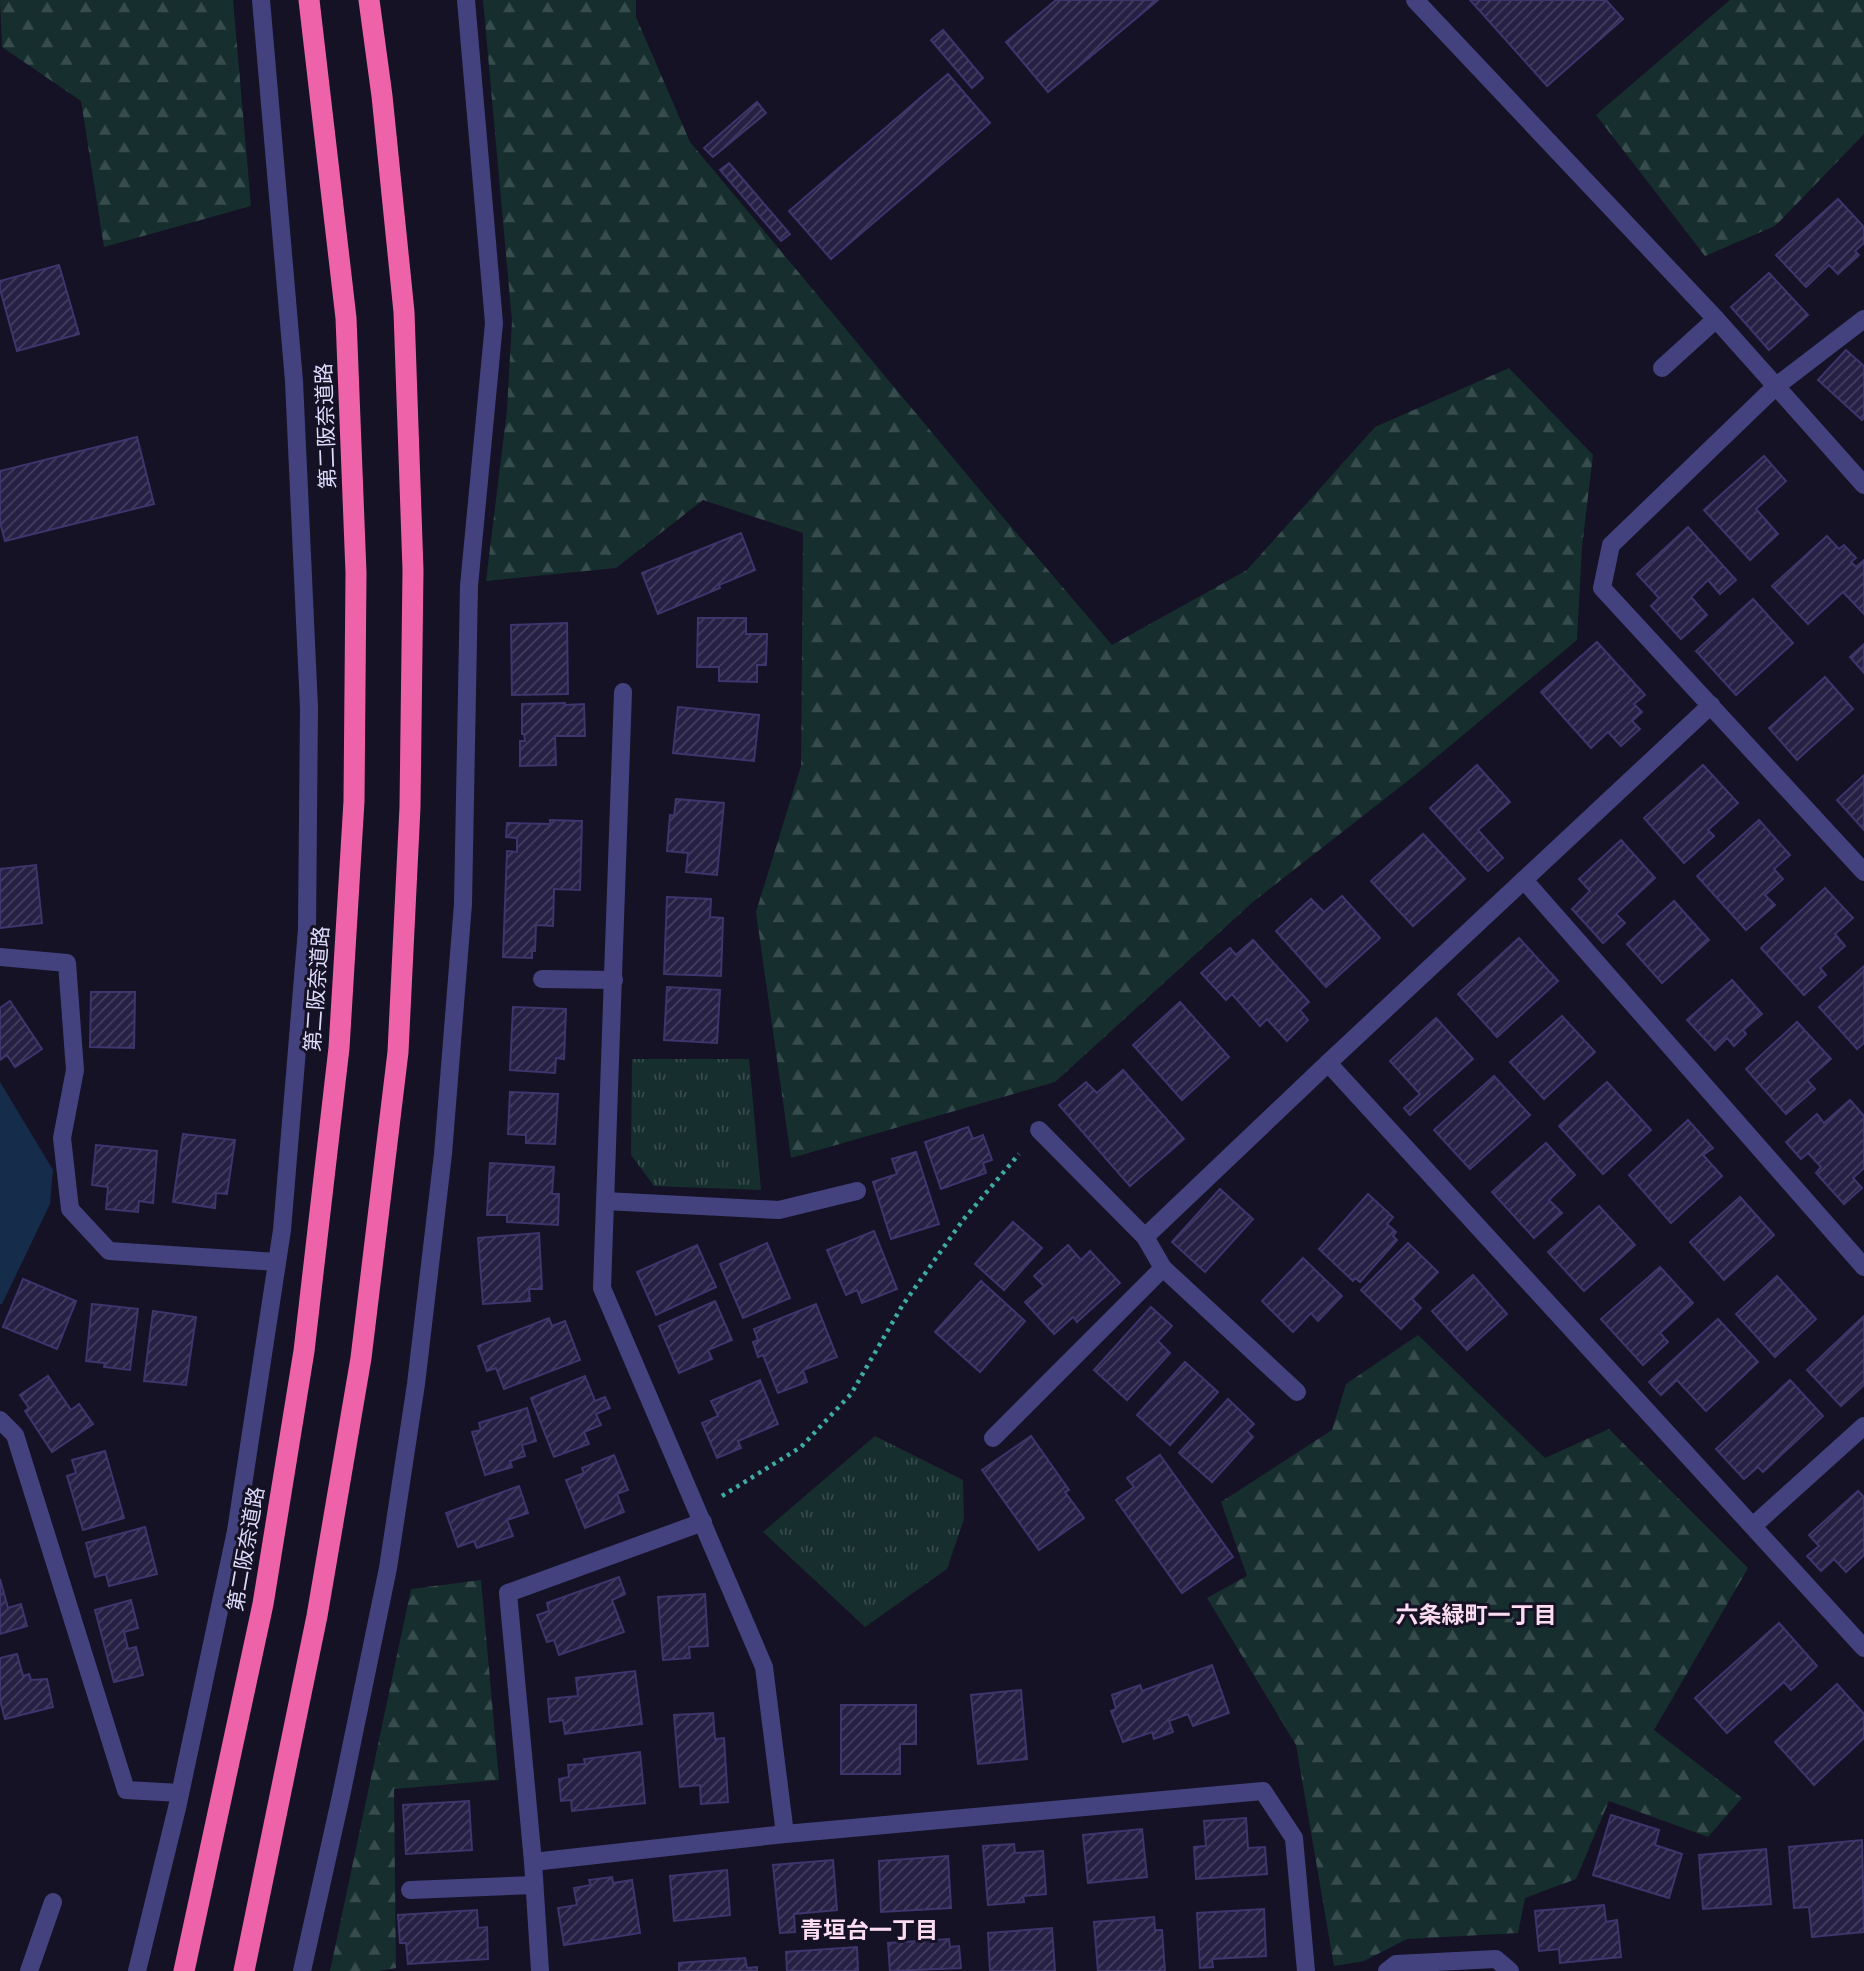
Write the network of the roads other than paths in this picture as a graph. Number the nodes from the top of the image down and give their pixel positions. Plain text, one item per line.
1 (261, 0) edge
2 (309, 0) edge
3 (369, 0) edge
4 (467, 0) edge
5 (1415, 0) edge
6 (1716, 319) junction
7 (1864, 319) edge
8 (1662, 368) dead end
9 (1775, 387) junction
10 (1864, 485) edge
11 (623, 692) dead end
12 (1711, 705) junction
13 (1864, 872) edge
14 (1524, 880) junction
15 (0, 957) edge
16 (542, 979) dead end
17 (614, 980) junction
18 (1328, 1063) junction
19 (1039, 1130) road end
20 (857, 1191) dead end
21 (605, 1202) junction
22 (1146, 1237) junction
23 (277, 1262) junction
24 (1864, 1266) edge
25 (1163, 1268) junction
26 (1297, 1392) dead end
27 (0, 1420) edge
28 (1864, 1426) edge
29 (993, 1438) dead end
30 (703, 1522) junction
31 (1753, 1526) junction
32 (1864, 1648) edge
33 (180, 1793) junction
34 (785, 1834) junction
35 (533, 1863) junction
36 (533, 1885) junction
37 (410, 1890) dead end
38 (53, 1902) dead end
39 (29, 1971) edge
40 (137, 1971) edge
41 (184, 1971) edge
42 (244, 1971) edge
43 (302, 1971) edge
44 (540, 1971) edge
45 (1306, 1971) edge
46 (1387, 1971) edge
47 (1510, 1971) edge

1 - 23 street
2 - 41 highway, 第二阪奈道路
3 - 42 highway
4 - 43 street
5 - 6 street
6 - 8 street
6 - 9 street
7 - 9 street
9 - 10 street
9 - 12 street
11 - 17 street
12 - 13 street
12 - 14 street
14 - 18 street
14 - 24 street
15 - 23 street
16 - 17 street
17 - 21 street
18 - 22 street
18 - 31 street
19 - 22 street
20 - 21 street
21 - 30 street
22 - 25 street
23 - 33 street
25 - 26 street
25 - 29 street
27 - 33 street
28 - 31 street
30 - 34 street
30 - 35 street
31 - 32 street
33 - 40 street
34 - 35 street
34 - 45 street
35 - 36 street
36 - 37 street
36 - 44 street
38 - 39 street
46 - 47 street

